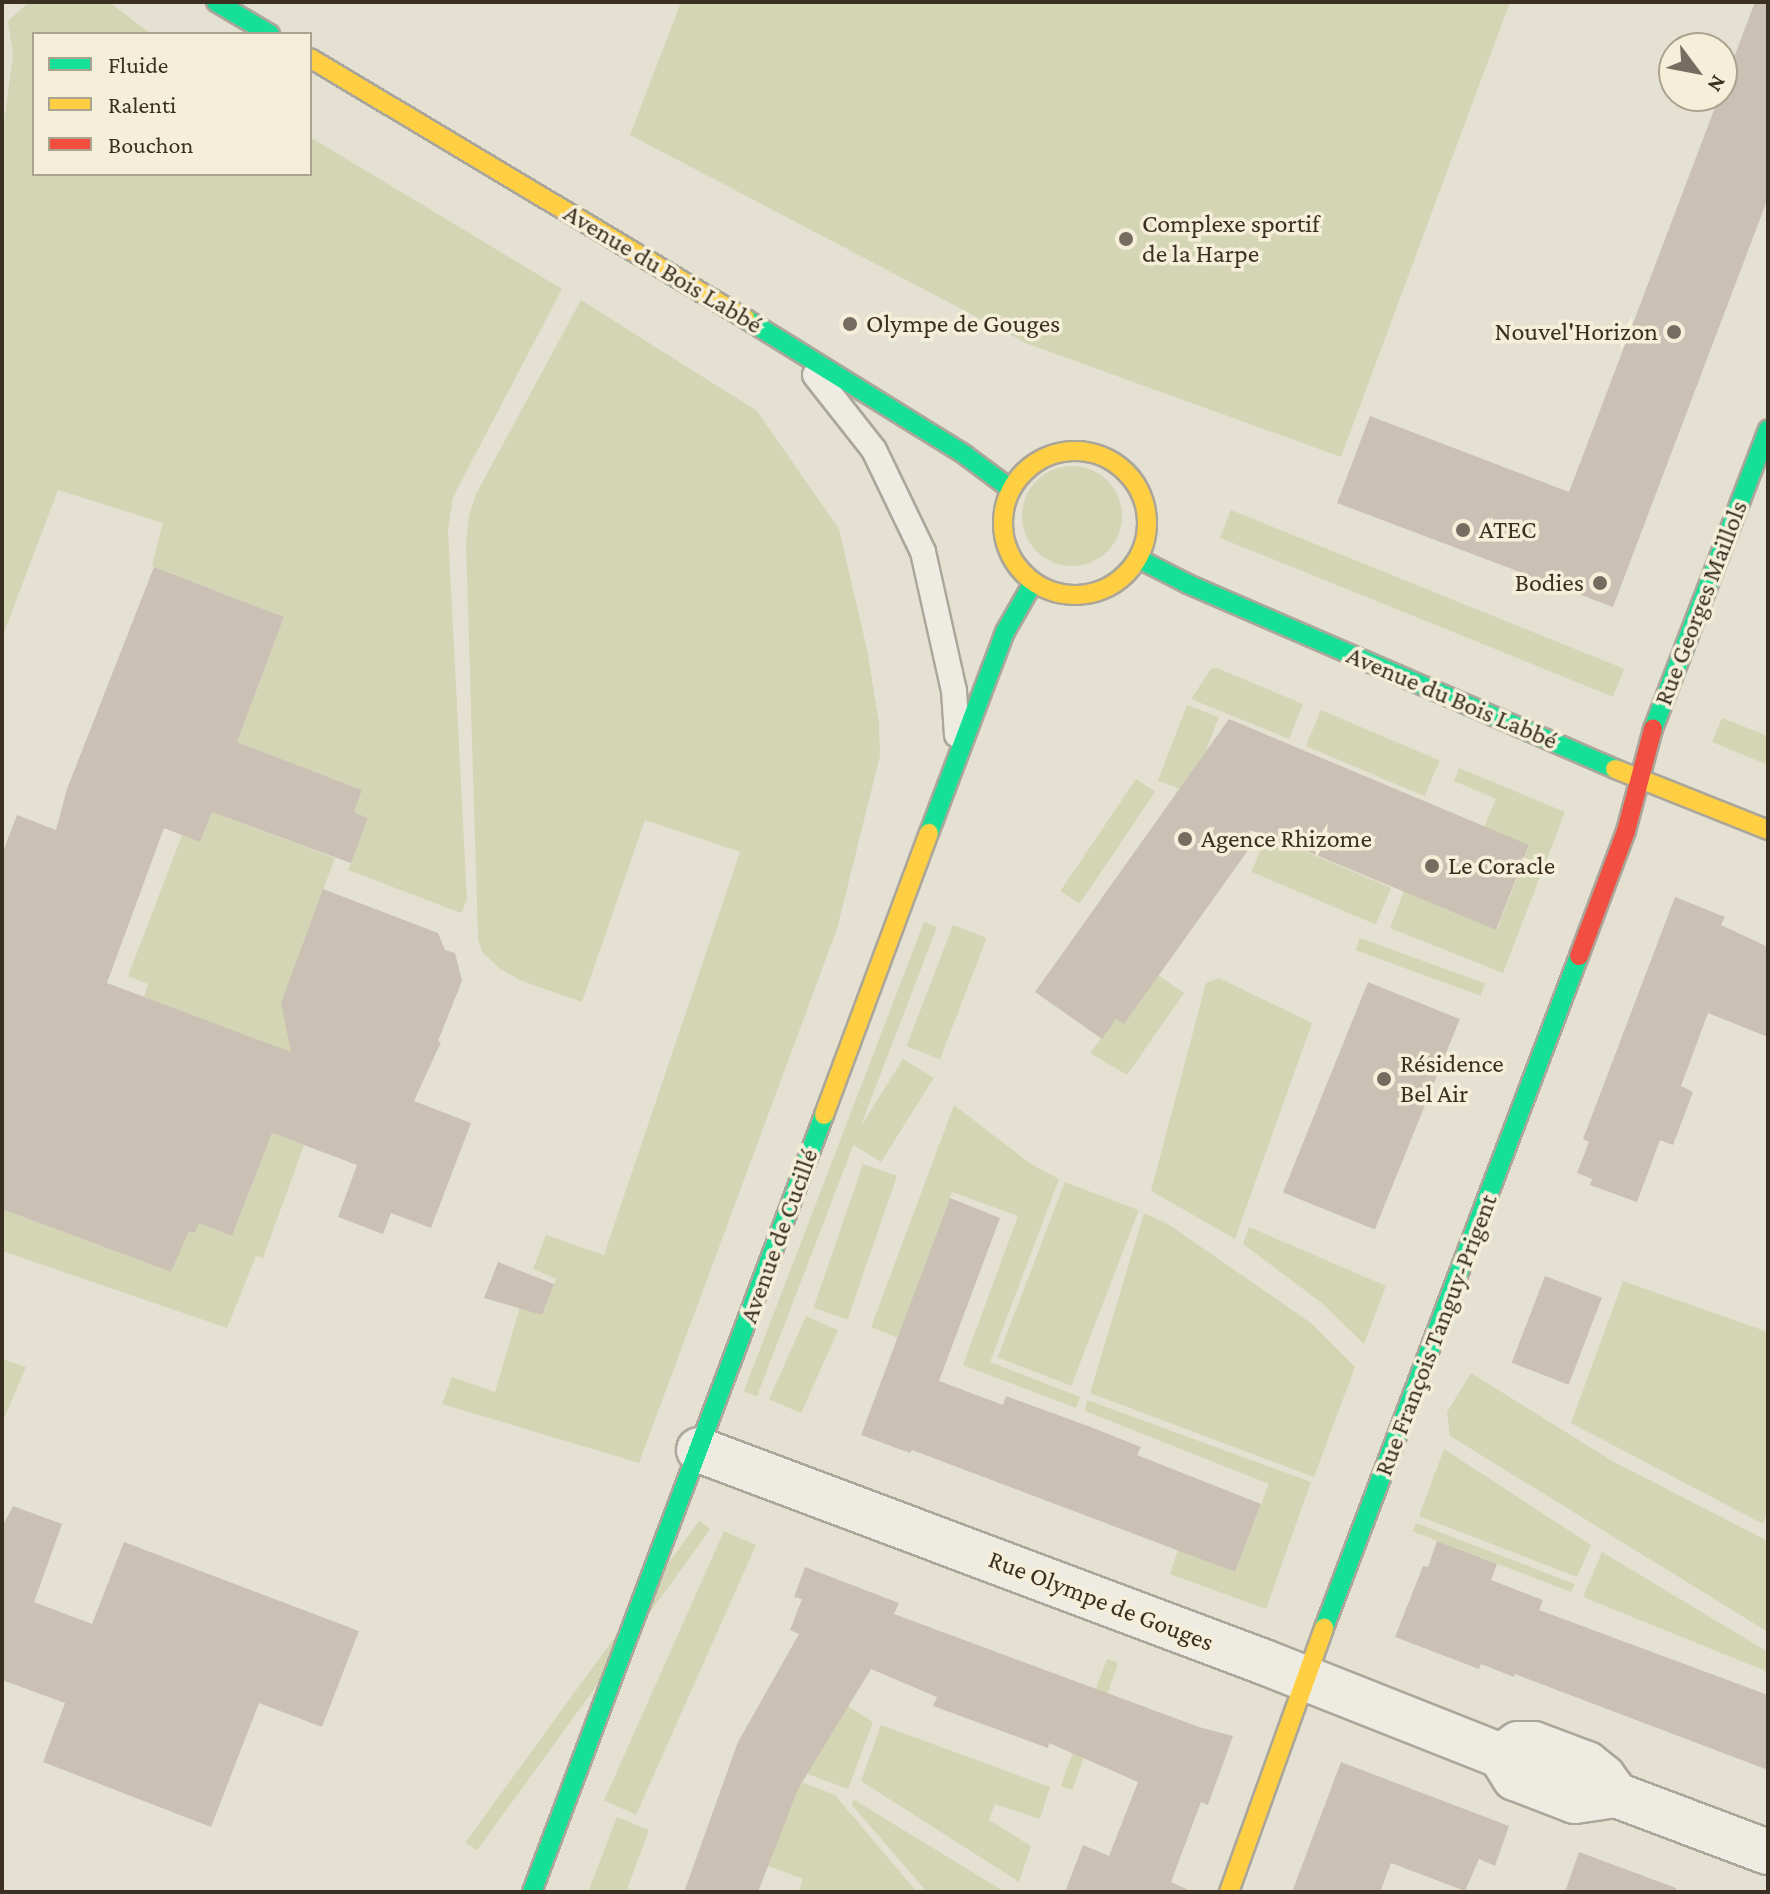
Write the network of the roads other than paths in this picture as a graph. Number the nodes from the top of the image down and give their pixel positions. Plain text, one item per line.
1 (216, 2) edge
2 (267, 32) edge
3 (312, 59) edge
4 (791, 345) junction
5 (1768, 429) edge
6 (1011, 489) junction
7 (1139, 559) junction
8 (1033, 583) junction
9 (958, 756) junction
10 (1639, 778) junction
11 (1768, 830) edge
12 (699, 1450) junction
13 (1305, 1678) junction
14 (1768, 1852) edge
15 (532, 1892) edge
16 (1229, 1892) edge

1 - 2 street
3 - 4 street, Avenue du Bois Labbé
4 - 6 street, Avenue du Bois Labbé
4 - 9 lane
5 - 10 street, Rue Georges Maillols
6 - 7 street
6 - 8 street
7 - 8 street
7 - 10 street, Avenue du Bois Labbé
8 - 9 street, Avenue de Cucillé
9 - 12 street, Avenue de Cucillé
10 - 11 street, Avenue du Bois Labbé
10 - 13 street, Rue François Tanguy-Prigent
12 - 13 street, Rue Olympe de Gouges
12 - 15 street, Avenue de Cucillé
13 - 14 street, Rue Olympe de Gouges
13 - 16 street, Rue François Tanguy-Prigent

